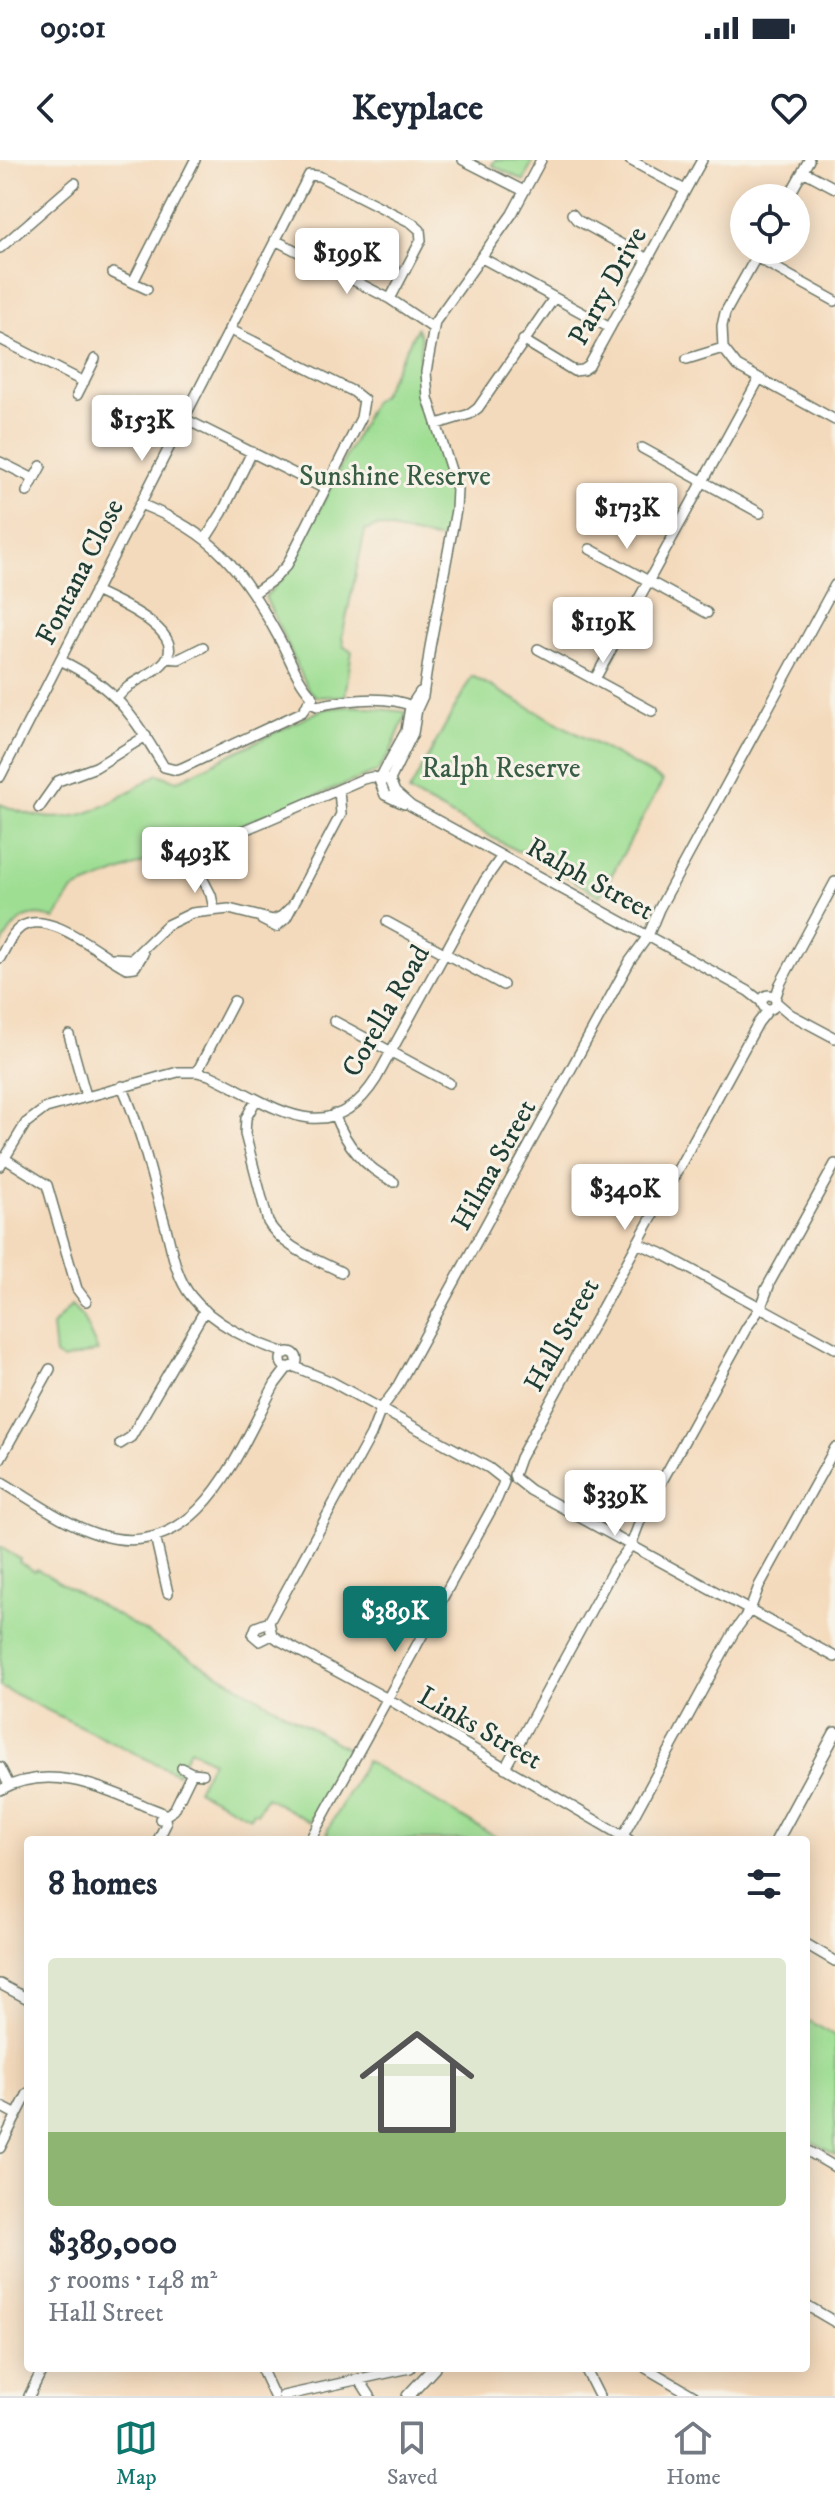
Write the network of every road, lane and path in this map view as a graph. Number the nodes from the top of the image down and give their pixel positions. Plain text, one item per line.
1 (195, 160) edge
2 (463, 160) edge
3 (541, 160) edge
4 (630, 160) edge
5 (702, 160) edge
6 (809, 160) edge
7 (803, 171) junction
8 (75, 183) dead end
9 (796, 184) edge
10 (835, 188) edge
11 (685, 190) junction
12 (524, 191) junction
13 (572, 214) dead end
14 (275, 240) junction
15 (0, 248) edge
16 (482, 258) junction
17 (648, 259) junction
18 (752, 264) edge
19 (774, 264) edge
20 (113, 273) dead end
21 (133, 282) junction
22 (147, 289) dead end
23 (554, 298) junction
24 (390, 299) junction
25 (835, 301) edge
26 (433, 328) junction
27 (610, 328) junction
28 (229, 329) junction
29 (0, 339) edge
30 (523, 340) junction
31 (723, 348) junction
32 (95, 359) dead end
33 (687, 359) dead end
34 (759, 379) junction
35 (84, 382) junction
36 (77, 395) dead end
37 (183, 418) junction
38 (835, 420) edge
39 (437, 424) junction
40 (642, 448) dead end
41 (252, 452) junction
42 (0, 462) edge
43 (41, 466) dead end
44 (34, 479) junction
45 (703, 482) junction
46 (325, 489) junction
47 (27, 492) dead end
48 (140, 504) junction
49 (760, 513) dead end
50 (206, 538) junction
51 (590, 549) dead end
52 (649, 581) junction
53 (835, 585) edge
54 (95, 591) junction
55 (254, 593) junction
56 (707, 613) dead end
57 (203, 647) dead end
58 (538, 649) dead end
59 (167, 658) junction
60 (60, 660) junction
61 (595, 679) junction
62 (117, 698) junction
63 (310, 701) junction
64 (412, 708) junction
65 (652, 711) dead end
66 (146, 736) junction
67 (0, 777) edge
68 (382, 780) junction
69 (334, 792) junction
70 (39, 808) dead end
71 (499, 854) junction
72 (835, 882) edge
73 (210, 910) junction
74 (387, 922) dead end
75 (645, 934) junction
76 (445, 953) junction
77 (0, 958) edge
78 (503, 985) dead end
79 (234, 1001) dead end
80 (769, 1002) junction
81 (334, 1021) dead end
82 (69, 1035) dead end
83 (835, 1038) edge
84 (391, 1052) junction
85 (197, 1072) junction
86 (449, 1083) dead end
87 (126, 1085) junction
88 (86, 1096) junction
89 (256, 1100) junction
90 (334, 1114) junction
91 (2, 1162) edge
92 (835, 1164) edge
93 (394, 1182) dead end
94 (639, 1241) junction
95 (341, 1272) dead end
96 (86, 1301) dead end
97 (758, 1306) junction
98 (205, 1310) junction
99 (835, 1348) edge
100 (288, 1362) junction
101 (50, 1369) dead end
102 (384, 1411) junction
103 (120, 1444) dead end
104 (835, 1448) edge
105 (0, 1459) edge
106 (509, 1478) junction
107 (0, 1481) edge
108 (155, 1536) junction
109 (628, 1543) junction
110 (168, 1593) dead end
111 (747, 1608) junction
112 (270, 1629) joint
113 (835, 1657) edge
114 (389, 1700) junction
115 (835, 1733) edge
116 (0, 1767) edge
117 (505, 1768) junction
118 (203, 1774) dead end
119 (4, 1788) edge
120 (164, 1816) junction
121 (321, 1823) junction
122 (158, 1836) edge
123 (313, 1836) edge
124 (319, 1836) edge
125 (623, 1836) edge
126 (627, 1836) edge
127 (779, 1836) edge
128 (810, 1946) edge
129 (835, 1961) edge
130 (0, 1984) edge
131 (24, 1997) edge
132 (24, 2101) edge
133 (0, 2106) edge
134 (17, 2115) junction
135 (0, 2148) edge
136 (810, 2152) edge
137 (835, 2167) edge
138 (810, 2307) edge
139 (835, 2322) edge
140 (41, 2372) edge
141 (263, 2372) edge
142 (390, 2372) edge
143 (587, 2372) edge
144 (653, 2372) edge
145 (426, 2373) edge
146 (359, 2379) junction
147 (29, 2396) edge
148 (274, 2396) edge
149 (283, 2396) edge
150 (370, 2396) edge
151 (408, 2396) edge
152 (599, 2396) edge
153 (694, 2396) edge

1 - 21 street
2 - 12 street
3 - 12 street
4 - 11 street
5 - 11 street, Parry Drive
6 - 7 street
7 - 9 street
7 - 10 street
8 - 15 street
11 - 17 street, Parry Drive
12 - 16 street
13 - 17 street
14 - 24 street
14 - 24 street, Fontana Close
14 - 28 street, Fontana Close
16 - 23 street
16 - 26 street
17 - 27 street, Parry Drive
18 - 31 street
19 - 25 street
20 - 21 street
21 - 22 street
23 - 27 street
23 - 30 street
24 - 26 street
26 - 39 street
27 - 30 street, Parry Drive
28 - 37 street, Fontana Close
28 - 46 street
29 - 35 street
30 - 39 street
31 - 33 street
31 - 34 street
32 - 35 street
34 - 38 street
34 - 45 street
35 - 36 street
37 - 41 street
37 - 48 street, Fontana Close
39 - 64 street
40 - 45 street
41 - 46 street
41 - 50 street
42 - 44 street
43 - 44 street
44 - 47 street
45 - 49 street
45 - 52 street
46 - 55 street
48 - 50 street
48 - 54 street, Fontana Close
50 - 55 street
51 - 52 street
52 - 56 street
52 - 61 street
53 - 75 street, Hilma Street
54 - 59 street
54 - 60 street, Fontana Close
55 - 63 street
57 - 59 street
58 - 61 street
59 - 62 street
60 - 62 street
60 - 67 street, Fontana Close
61 - 65 street
62 - 66 street
63 - 64 street
63 - 66 street
64 - 68 street
66 - 70 street
68 - 69 street
68 - 71 street, Ralph Street
69 - 73 street
69 - 73 street
71 - 75 street, Ralph Street
71 - 76 street, Corella Road
72 - 80 street, Hall Street
73 - 77 street
74 - 76 street
75 - 80 street, Ralph Street
75 - 102 street, Hilma Street
76 - 78 street
76 - 84 street, Corella Road
79 - 85 street
80 - 83 street, Ralph Street
80 - 94 street, Hall Street
81 - 84 street
82 - 88 street
84 - 86 street
84 - 90 street, Corella Road
85 - 87 street
85 - 89 street, Corella Road
87 - 88 street
87 - 98 street
88 - 91 street
89 - 90 street, Corella Road
89 - 95 street
90 - 93 street
91 - 96 street
92 - 97 street
94 - 97 street
94 - 106 street, Hall Street
97 - 99 street
97 - 109 street
98 - 100 street
98 - 103 street
100 - 102 street
100 - 108 street
101 - 105 street
102 - 106 street
102 - 112 street, Hilma Street
104 - 111 street
106 - 109 street
106 - 114 street, Hall Street
107 - 108 street
108 - 110 street
109 - 111 street
109 - 117 street
111 - 113 street
111 - 126 street
112 - 114 street, Links Street
114 - 117 street, Links Street
114 - 121 street, Hall Street
115 - 127 street
116 - 119 street
117 - 125 street, Links Street
118 - 120 street
119 - 120 street
120 - 122 street
121 - 123 street, Hall Street
121 - 124 street, Hall Street
128 - 129 street
130 - 131 street
132 - 134 street
133 - 134 street
134 - 135 street
136 - 137 street
138 - 139 street
140 - 147 street
141 - 148 street
142 - 146 street
143 - 152 street
144 - 153 street
145 - 151 street
146 - 149 street
146 - 150 street

